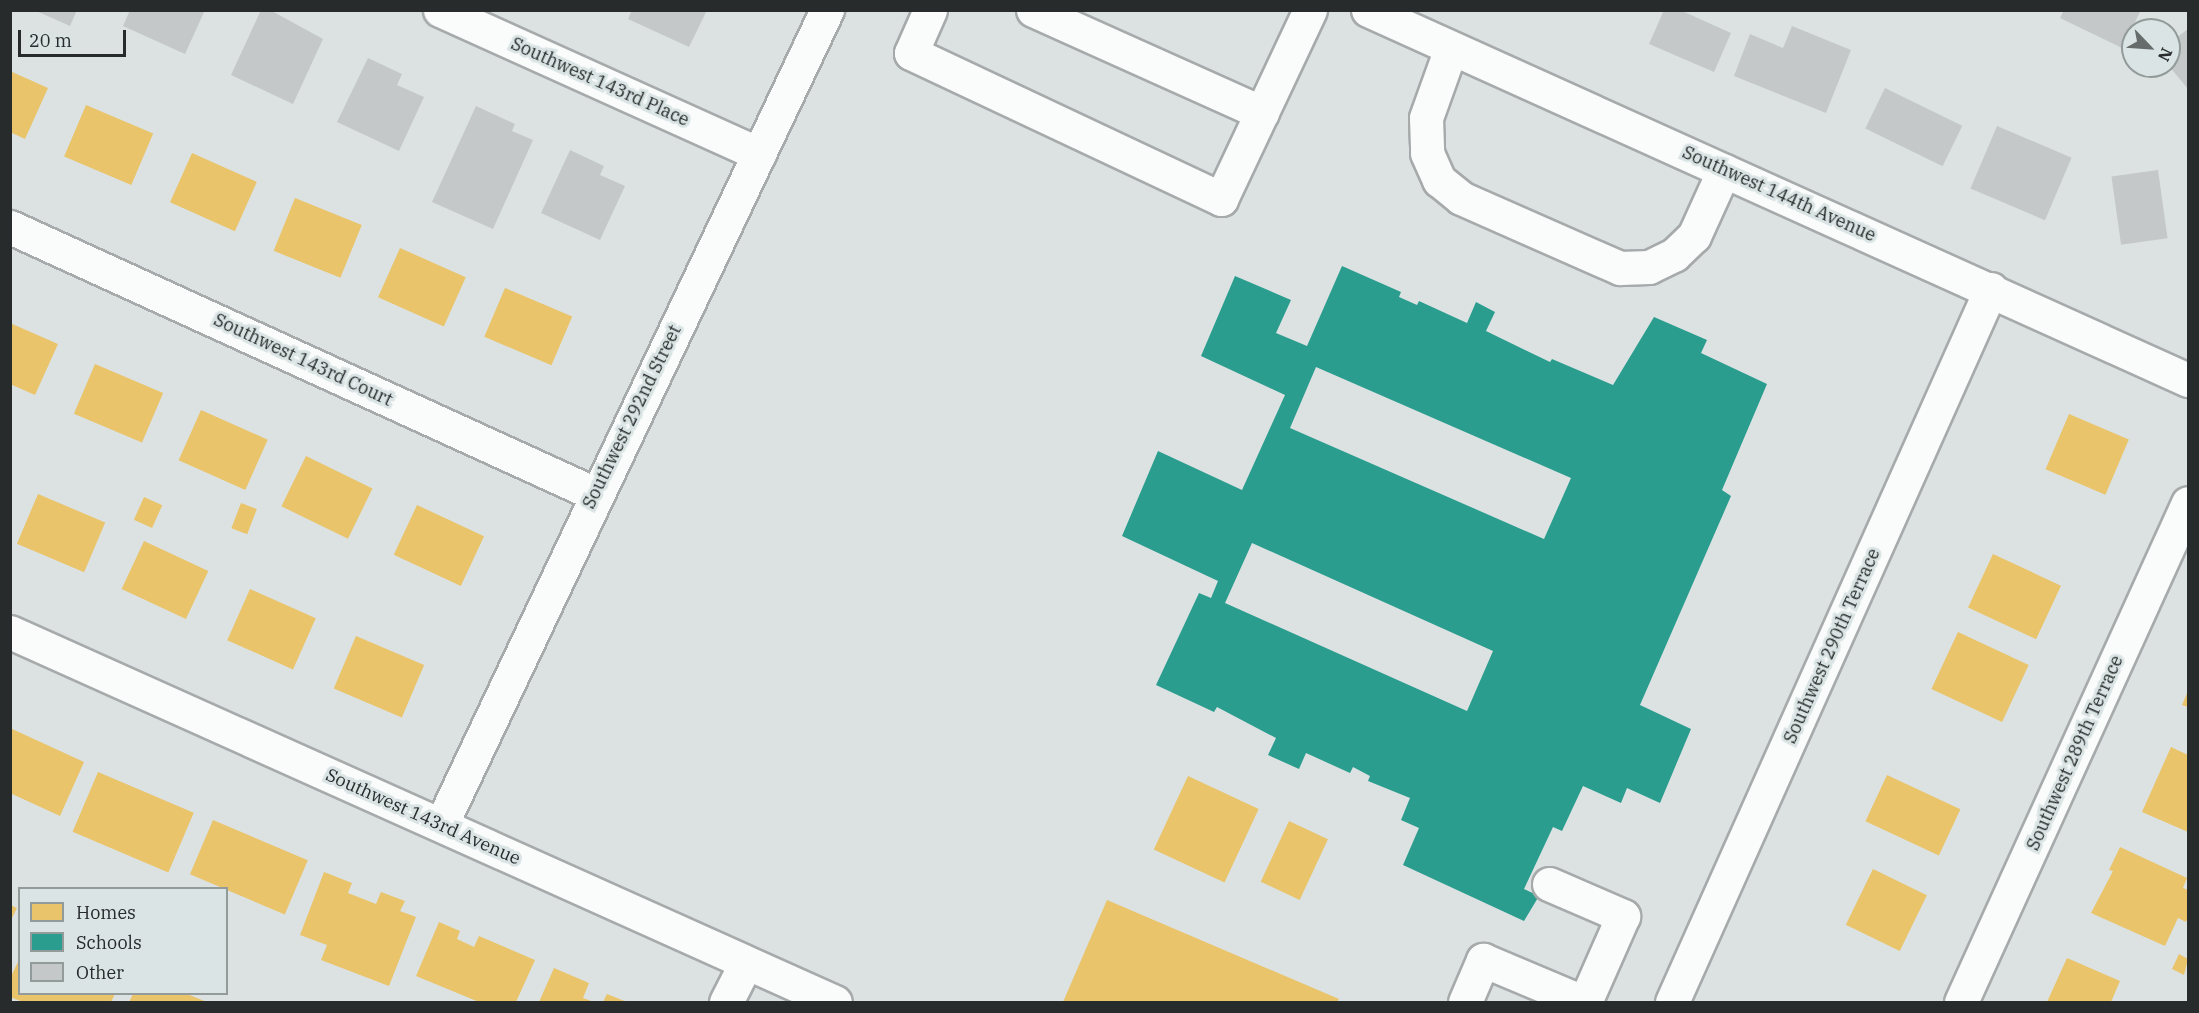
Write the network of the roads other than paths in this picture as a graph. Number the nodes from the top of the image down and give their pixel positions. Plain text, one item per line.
1 (440, 10) edge
2 (827, 10) edge
3 (930, 10) edge
4 (1033, 10) edge
5 (1310, 10) edge
6 (1368, 10) edge
7 (1415, 20) edge
8 (1451, 48) junction
9 (1262, 114) junction
10 (759, 154) junction
11 (1724, 170) junction
12 (10, 227) edge
13 (1991, 288) junction
14 (2188, 380) edge
15 (595, 494) junction
16 (2188, 503) edge
17 (10, 632) edge
18 (441, 825) junction
19 (1549, 884) dead end
20 (746, 963) junction
21 (726, 1002) edge
22 (835, 1002) edge
23 (1465, 1002) edge
24 (1584, 1002) edge
25 (1672, 1002) edge
26 (1961, 1002) edge

1 - 10 street, Southwest 143rd Place
2 - 10 street, Southwest 292nd Street
3 - 9 street
4 - 9 street
5 - 9 street
6 - 7 street, Southwest 144th Avenue
7 - 8 street, Southwest 144th Avenue
8 - 11 street, Southwest 144th Avenue
8 - 11 street
10 - 15 street, Southwest 292nd Street
11 - 13 street, Southwest 144th Avenue
12 - 15 street, Southwest 143rd Court
13 - 14 street, Southwest 144th Avenue
13 - 25 street, Southwest 290th Terrace
15 - 18 street, Southwest 292nd Street
16 - 26 street, Southwest 289th Terrace
17 - 18 street, Southwest 143rd Avenue
18 - 20 street, Southwest 143rd Avenue
19 - 24 street
20 - 21 street
20 - 22 street, Southwest 143rd Avenue
23 - 24 street

